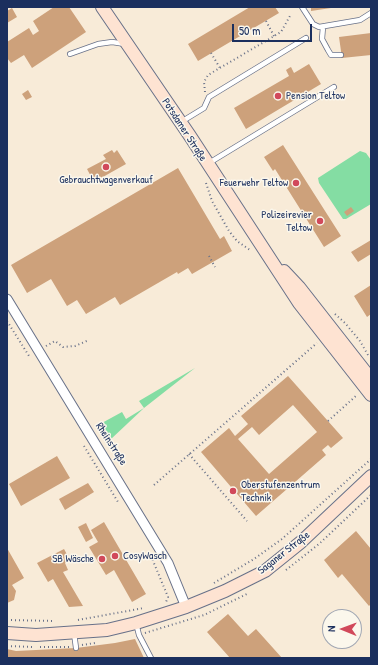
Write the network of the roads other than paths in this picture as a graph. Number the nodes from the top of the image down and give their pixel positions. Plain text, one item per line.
1 (102, 7) edge
2 (302, 7) edge
3 (371, 13) edge
4 (323, 27) junction
5 (306, 38) dead end
6 (127, 44) junction
7 (70, 54) dead end
8 (341, 55) dead end
9 (334, 87) dead end
10 (180, 122) junction
11 (207, 164) junction
12 (266, 253) junction
13 (7, 299) edge
14 (369, 387) edge
15 (371, 476) edge
16 (184, 602) junction
17 (136, 623) junction
18 (7, 633) edge
19 (74, 633) junction
20 (76, 648) dead end
21 (151, 658) edge

1 - 6 street, Potsdamer Straße
2 - 4 lane
3 - 4 lane
4 - 8 lane
5 - 10 lane
6 - 7 lane
6 - 10 street, Potsdamer Straße
9 - 11 lane
10 - 11 street, Potsdamer Straße
11 - 12 street, Potsdamer Straße
12 - 14 street, Potsdamer Straße
12 - 14 street, Potsdamer Straße
13 - 16 street, Rheinstraße
15 - 16 street, Saganer Straße
16 - 17 street, Saganer Straße
17 - 19 street, Saganer Straße
17 - 21 lane
18 - 19 street, Saganer Straße
19 - 20 lane

